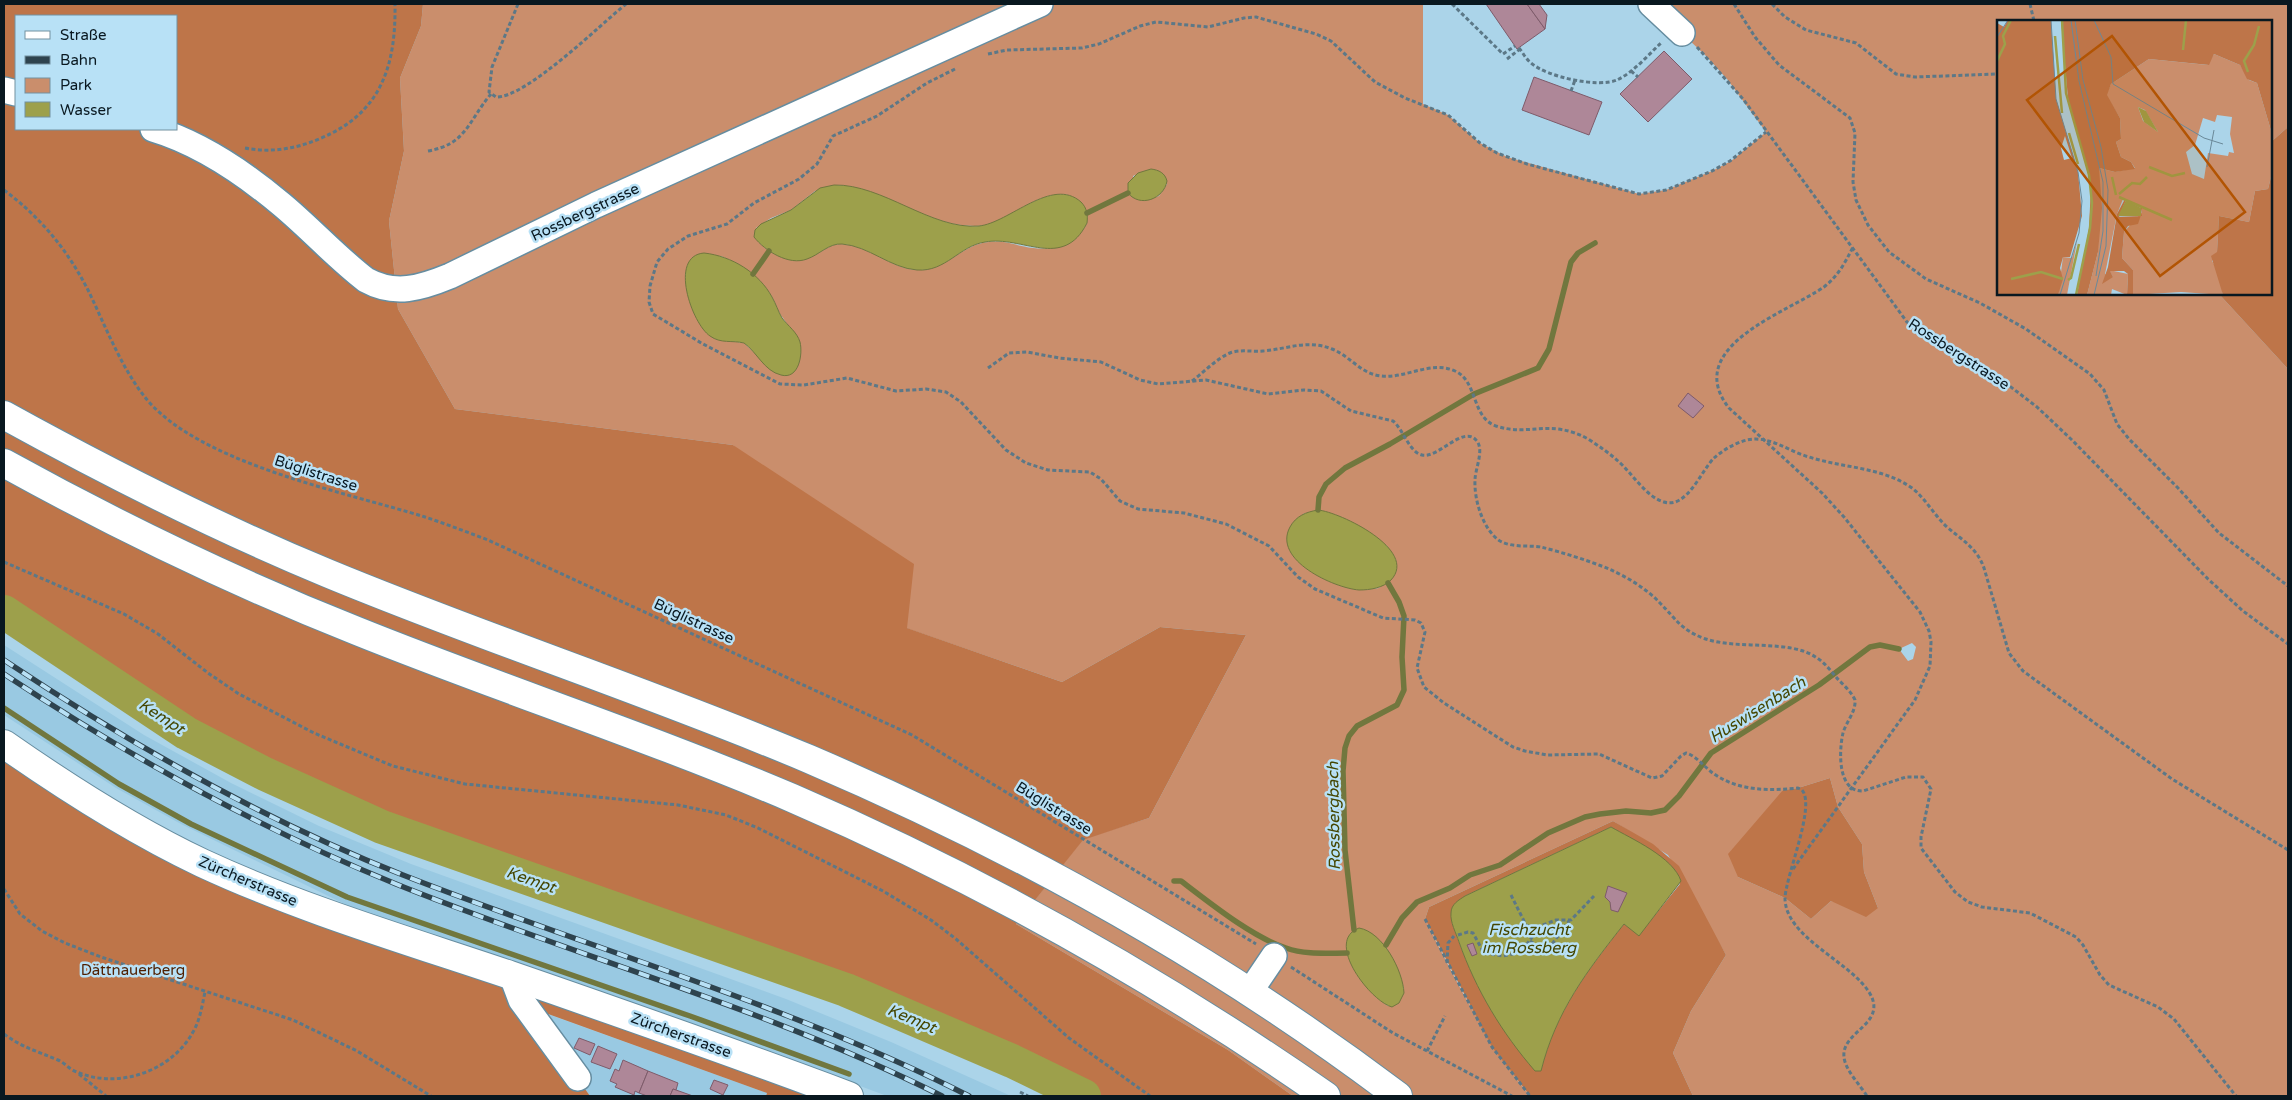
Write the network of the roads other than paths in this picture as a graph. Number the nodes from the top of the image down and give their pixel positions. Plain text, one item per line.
1 (1040, 4) edge
2 (1651, 4) edge
3 (1679, 31) road end
4 (155, 130) edge
5 (4, 415) edge
6 (4, 463) edge
7 (4, 744) edge
8 (1274, 956) road end
9 (512, 976) junction
10 (1249, 993) junction
11 (578, 1078) dead end
12 (849, 1096) edge
13 (1326, 1096) edge
14 (1398, 1096) edge

1 - 4 street, Rossbergstrasse
2 - 3 street
5 - 10 main road
6 - 13 main road
7 - 9 main road, Zürcherstrasse
8 - 10 street
9 - 11 street
9 - 12 main road, Zürcherstrasse
10 - 14 main road

